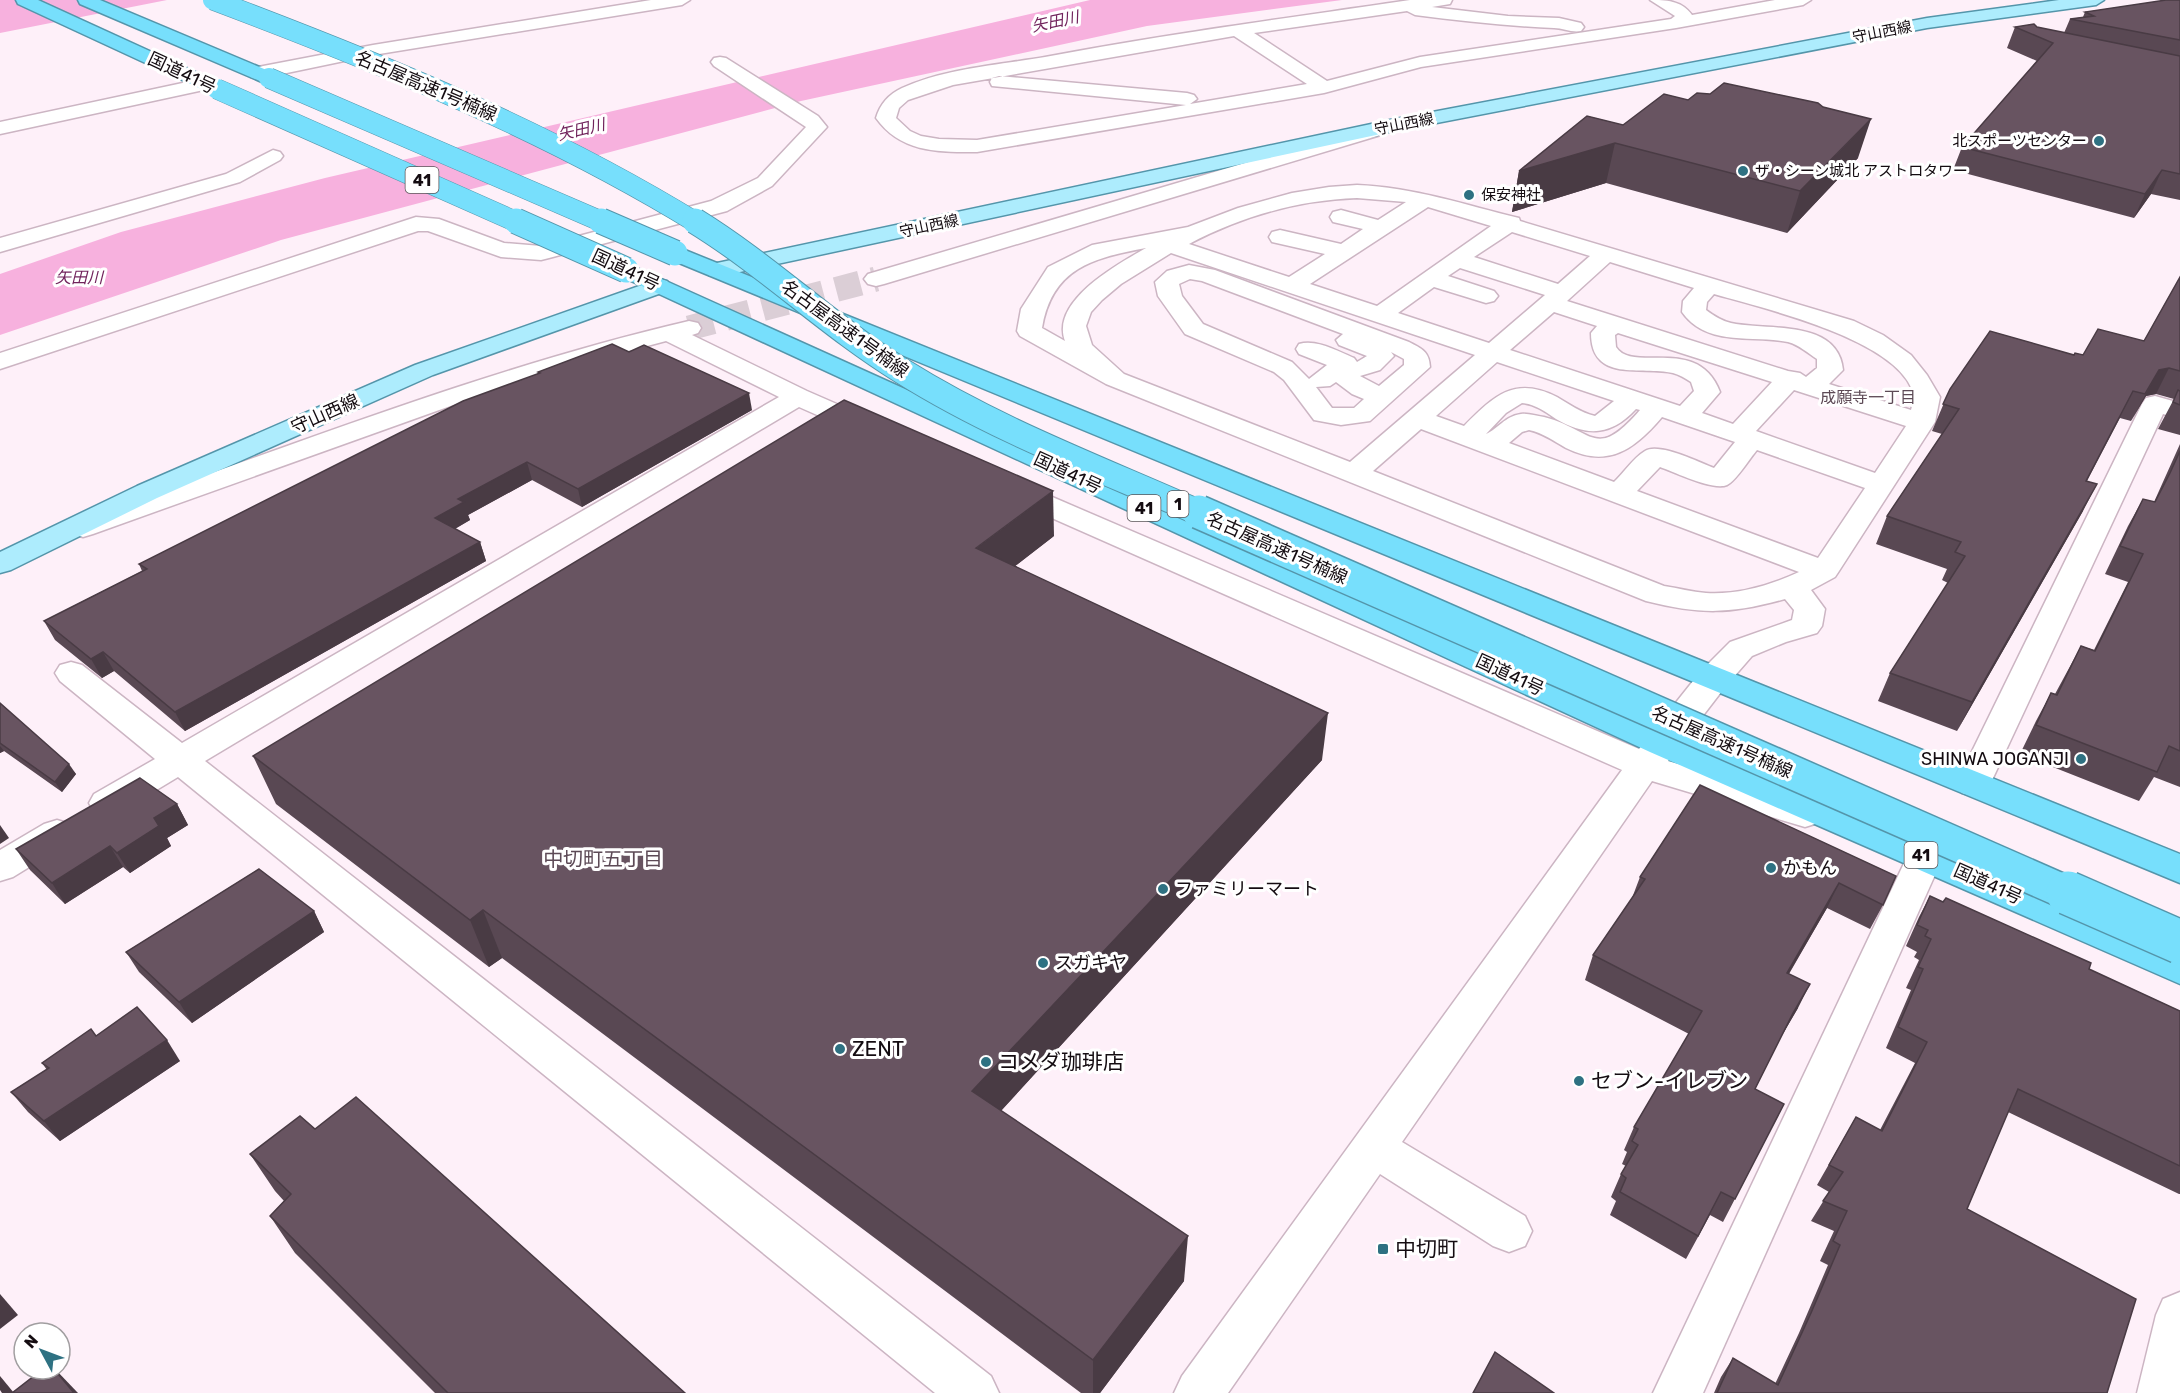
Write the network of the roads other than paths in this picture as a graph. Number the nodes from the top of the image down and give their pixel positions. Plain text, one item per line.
1 (24, 0) edge
2 (86, 0) edge
3 (213, 0) edge
4 (254, 0) edge
5 (682, 0) edge
6 (1443, 0) edge
7 (1658, 0) edge
8 (1803, 0) edge
9 (2096, 0) edge
10 (1538, 5) dead end
11 (1393, 8) junction
12 (1508, 21) junction
13 (1676, 23) junction
14 (1240, 32) junction
15 (1602, 34) junction
16 (1100, 52) junction
17 (720, 62) dead end
18 (1420, 63) junction
19 (257, 72) junction
20 (958, 79) junction
21 (206, 84) junction
22 (1324, 87) junction
23 (1074, 89) junction
24 (1236, 103) junction
25 (1390, 126) junction
26 (0, 128) edge
27 (1046, 135) junction
28 (273, 156) dead end
29 (1425, 199) junction
30 (1341, 217) dead end
31 (1511, 223) junction
32 (1381, 227) junction
33 (1193, 233) junction
34 (1280, 237) dead end
35 (0, 244) edge
36 (1170, 245) junction
37 (1344, 251) junction
38 (1465, 253) junction
39 (1606, 254) junction
40 (717, 270) junction
41 (1430, 278) junction
42 (876, 279) tunnel mouth
43 (1710, 284) junction
44 (1292, 285) junction
45 (659, 286) junction
46 (1563, 292) junction
47 (1486, 296) dead end
48 (1373, 312) junction
49 (1615, 323) junction
50 (1337, 330) junction
51 (1308, 349) junction
52 (1494, 352) junction
53 (0, 361) edge
54 (1283, 367) junction
55 (1115, 379) junction
56 (1802, 382) junction
57 (798, 397) junction
58 (1631, 398) junction
59 (1378, 400) junction
60 (1656, 407) junction
61 (2180, 411) edge
62 (1685, 416) junction
63 (1417, 418) junction
64 (1922, 422) junction
65 (1745, 436) junction
66 (897, 440) edge
67 (1480, 442) junction
68 (1353, 474) junction
69 (985, 478) edge
70 (1880, 484) junction
71 (1619, 494) junction
72 (48, 540) junction
73 (0, 564) edge
74 (1824, 571) junction
75 (1792, 587) junction
76 (71, 673) dead end
77 (1713, 679) junction
78 (1653, 755) junction
79 (180, 760) junction
80 (1974, 784) junction
81 (1925, 857) junction
82 (0, 867) edge
83 (2180, 869) edge
84 (2180, 924) edge
85 (2180, 942) edge
86 (2180, 968) edge
87 (1373, 1147) junction
88 (1509, 1231) dead end
89 (2180, 1315) edge
90 (974, 1393) edge
91 (1199, 1393) edge
92 (1678, 1393) edge
93 (2162, 1393) edge

1 - 21 highway, 国道41号 / 41
2 - 19 highway, 国道41号 / 41
3 - 85 highway, 名古屋高速1号楠線 / 1, bridge
4 - 84 highway, 名古屋高速1号楠線 / 1
5 - 19 street
6 - 11 street
7 - 13 street
8 - 13 street
9 - 25 main road, 守山西線
10 - 12 street
11 - 12 street
11 - 14 street
12 - 15 street
12 - 18 street
13 - 15 street
14 - 16 street
14 - 22 street
15 - 18 street
16 - 20 street
16 - 23 street
17 - 53 street
18 - 22 street
19 - 40 highway, 国道41号 / 41, bridge
20 - 23 street
20 - 27 street
21 - 26 street
21 - 45 highway, 国道41号 / 41, bridge
22 - 24 street
23 - 24 street
23 - 27 street
24 - 27 street
25 - 40 main road, 守山西線
25 - 42 street
28 - 35 street
29 - 31 street
29 - 32 street
29 - 33 street
30 - 32 street
31 - 38 street
31 - 39 street
32 - 37 street
33 - 36 street
33 - 55 street
34 - 37 street
36 - 44 street
36 - 55 street
37 - 44 street
38 - 41 street
38 - 46 street
38 - 46 street
39 - 43 street
39 - 46 street
40 - 77 highway, 国道41号 / 41
41 - 47 street
41 - 48 street
43 - 56 street
43 - 64 street
44 - 48 street
45 - 72 main road, 守山西線
45 - 78 highway, 国道41号 / 41
46 - 49 street
46 - 52 street
48 - 50 street
48 - 52 street
49 - 56 street
49 - 62 street
50 - 51 street
50 - 54 street
50 - 59 street
50 - 59 street
51 - 54 street
51 - 59 street
52 - 58 street
52 - 63 street
54 - 59 street
55 - 68 street
56 - 64 street
56 - 65 street
57 - 66 street
57 - 72 street
57 - 79 street
58 - 60 street
58 - 67 street
60 - 62 street
60 - 67 street
61 - 80 street
62 - 65 street
63 - 67 street
63 - 68 street
64 - 70 street
65 - 70 street
65 - 71 street
67 - 71 street
68 - 75 street
69 - 78 street
70 - 74 street
71 - 74 street
72 - 73 main road, 守山西線
74 - 75 street
75 - 77 street
76 - 79 street
77 - 78 street
77 - 80 highway, 国道41号 / 41
78 - 81 highway, 国道41号 / 41
78 - 87 street
79 - 82 street
79 - 90 street
80 - 83 highway, 国道41号 / 41
81 - 86 highway, 国道41号 / 41
81 - 92 street
87 - 88 street
87 - 91 street
89 - 93 street

